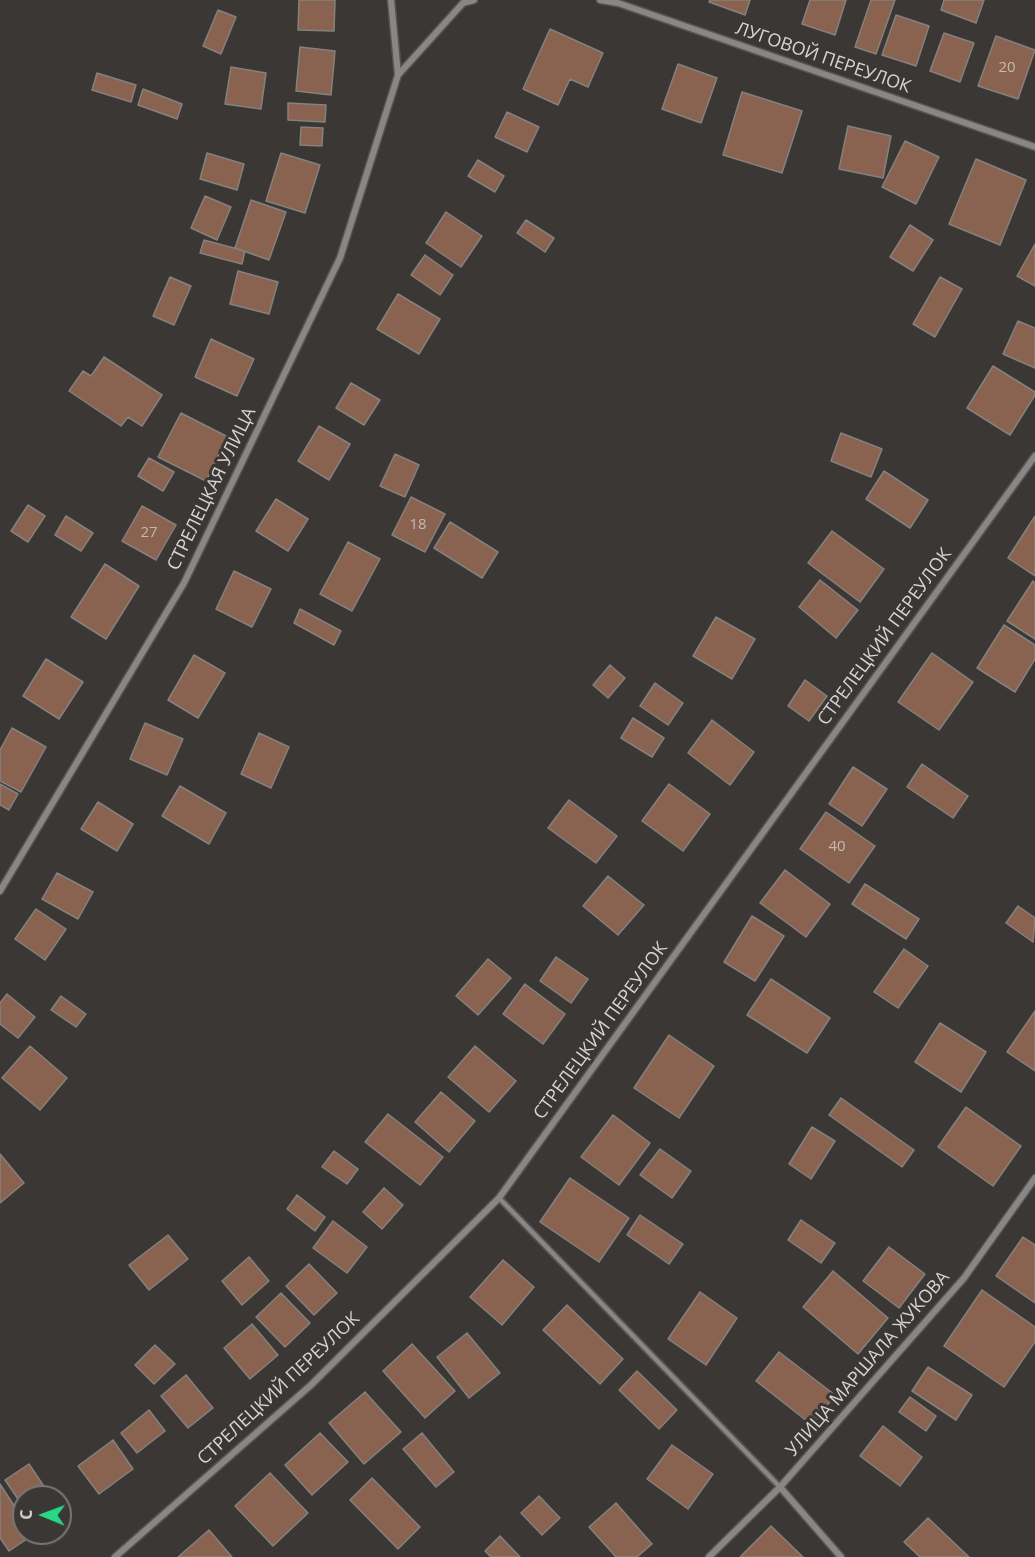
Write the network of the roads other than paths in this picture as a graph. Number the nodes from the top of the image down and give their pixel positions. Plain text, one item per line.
1 (391, 0) edge
2 (474, 0) edge
3 (600, 0) edge
4 (398, 75) junction
5 (1035, 147) edge
6 (1035, 456) edge
7 (0, 891) edge
8 (1035, 1178) edge
9 (499, 1197) junction
10 (780, 1487) junction
11 (115, 1557) edge
12 (709, 1557) edge
13 (841, 1557) edge

1 - 4 street
2 - 4 street
3 - 5 street, ЛУГОВОЙ ПЕРЕУЛОК
4 - 7 street, СТРЕЛЕЦКАЯ УЛИЦА
6 - 9 street, СТРЕЛЕЦКИЙ ПЕРЕУЛОК
8 - 10 street, УЛИЦА МАРШАЛА ЖУКОВА
9 - 10 lane
9 - 11 street, СТРЕЛЕЦКИЙ ПЕРЕУЛОК
10 - 12 street, УЛИЦА МАРШАЛА ЖУКОВА
10 - 13 street

